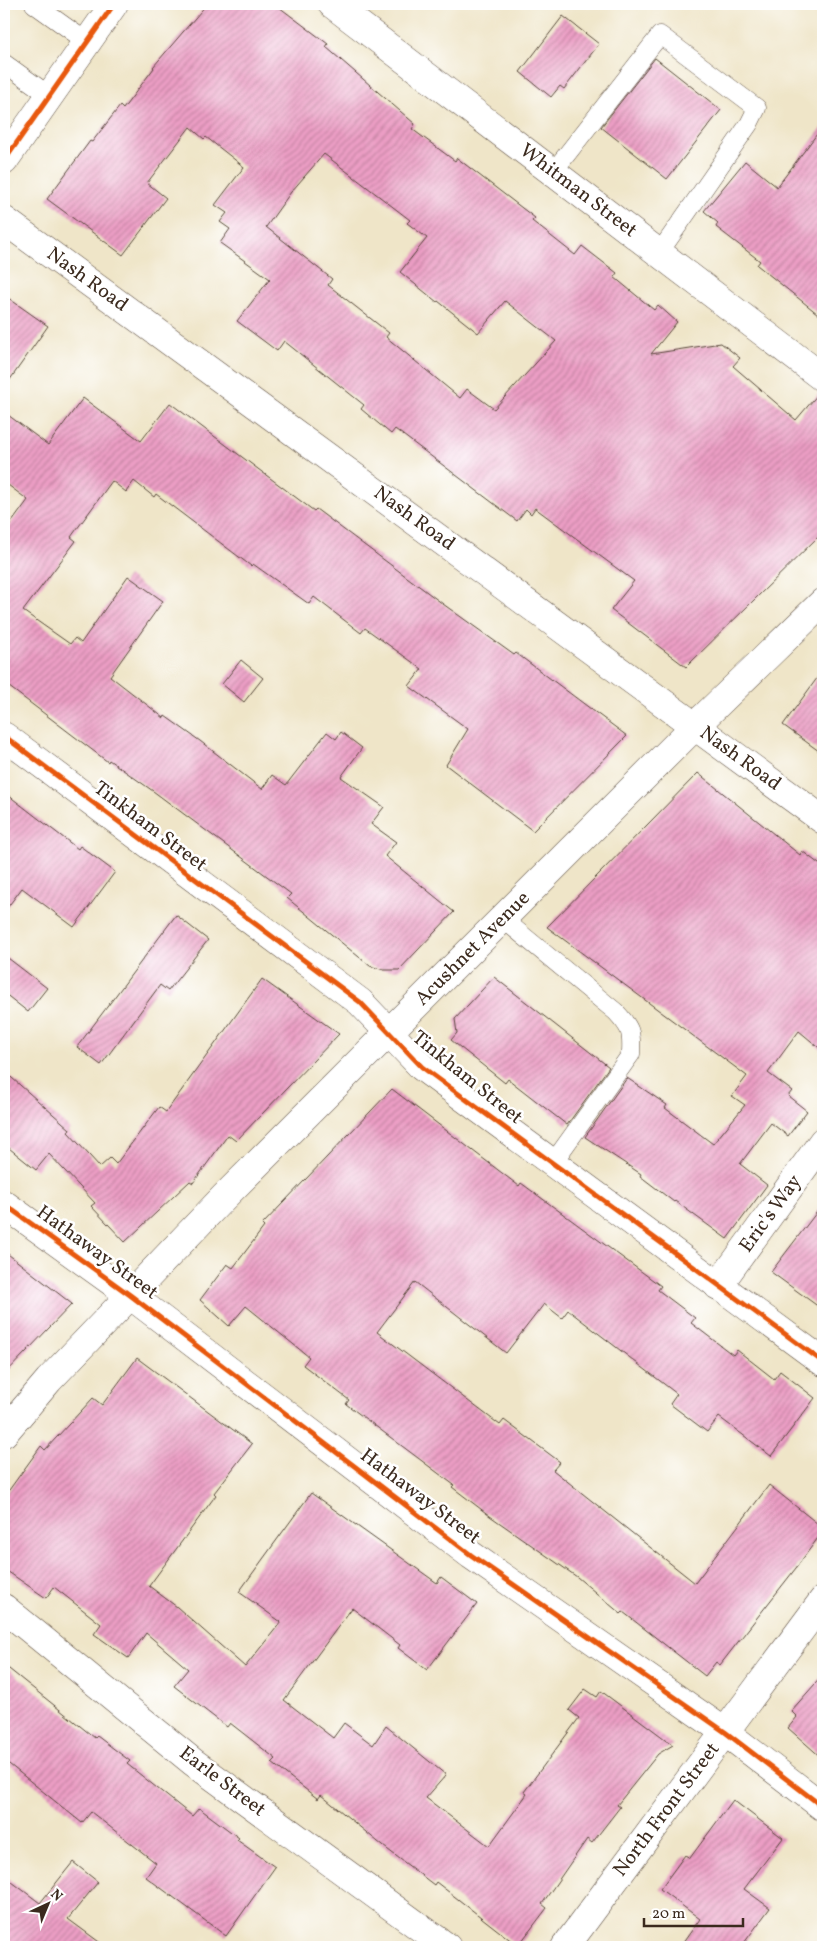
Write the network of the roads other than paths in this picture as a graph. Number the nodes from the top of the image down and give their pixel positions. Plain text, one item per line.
1 (34, 4) edge
2 (114, 4) edge
3 (332, 4) edge
4 (87, 42) junction
5 (4, 63) edge
6 (50, 96) junction
7 (4, 161) edge
8 (553, 172) junction
9 (4, 220) edge
10 (659, 253) junction
11 (823, 378) edge
12 (823, 602) edge
13 (694, 726) junction
14 (4, 736) edge
15 (823, 820) edge
16 (503, 919) junction
17 (389, 1034) junction
18 (823, 1141) edge
19 (552, 1164) junction
20 (4, 1204) edge
21 (718, 1286) junction
22 (130, 1295) junction
23 (823, 1362) edge
24 (4, 1433) edge
25 (823, 1600) edge
26 (4, 1608) edge
27 (724, 1732) junction
28 (823, 1807) edge
29 (447, 1947) edge
30 (565, 1947) edge

1 - 4 lane
2 - 4 street
3 - 8 street, Whitman Street
4 - 6 street
5 - 6 lane
6 - 7 street
8 - 10 street, Whitman Street
8 - 10 lane
9 - 13 street, Nash Road
10 - 11 street, Whitman Street
12 - 13 street, Acushnet Avenue
13 - 15 street, Nash Road
13 - 16 street, Acushnet Avenue
14 - 17 street, Tinkham Street
16 - 17 street, Acushnet Avenue
16 - 19 lane
17 - 19 street, Tinkham Street
17 - 22 street, Acushnet Avenue
18 - 21 street, Eric's Way
19 - 21 street, Tinkham Street
20 - 22 street, Hathaway Street
21 - 23 street, Tinkham Street
22 - 24 street, Acushnet Avenue
22 - 27 street, Hathaway Street
25 - 27 street, North Front Street
26 - 29 street, Earle Street
27 - 28 street, Hathaway Street
27 - 30 street, North Front Street

